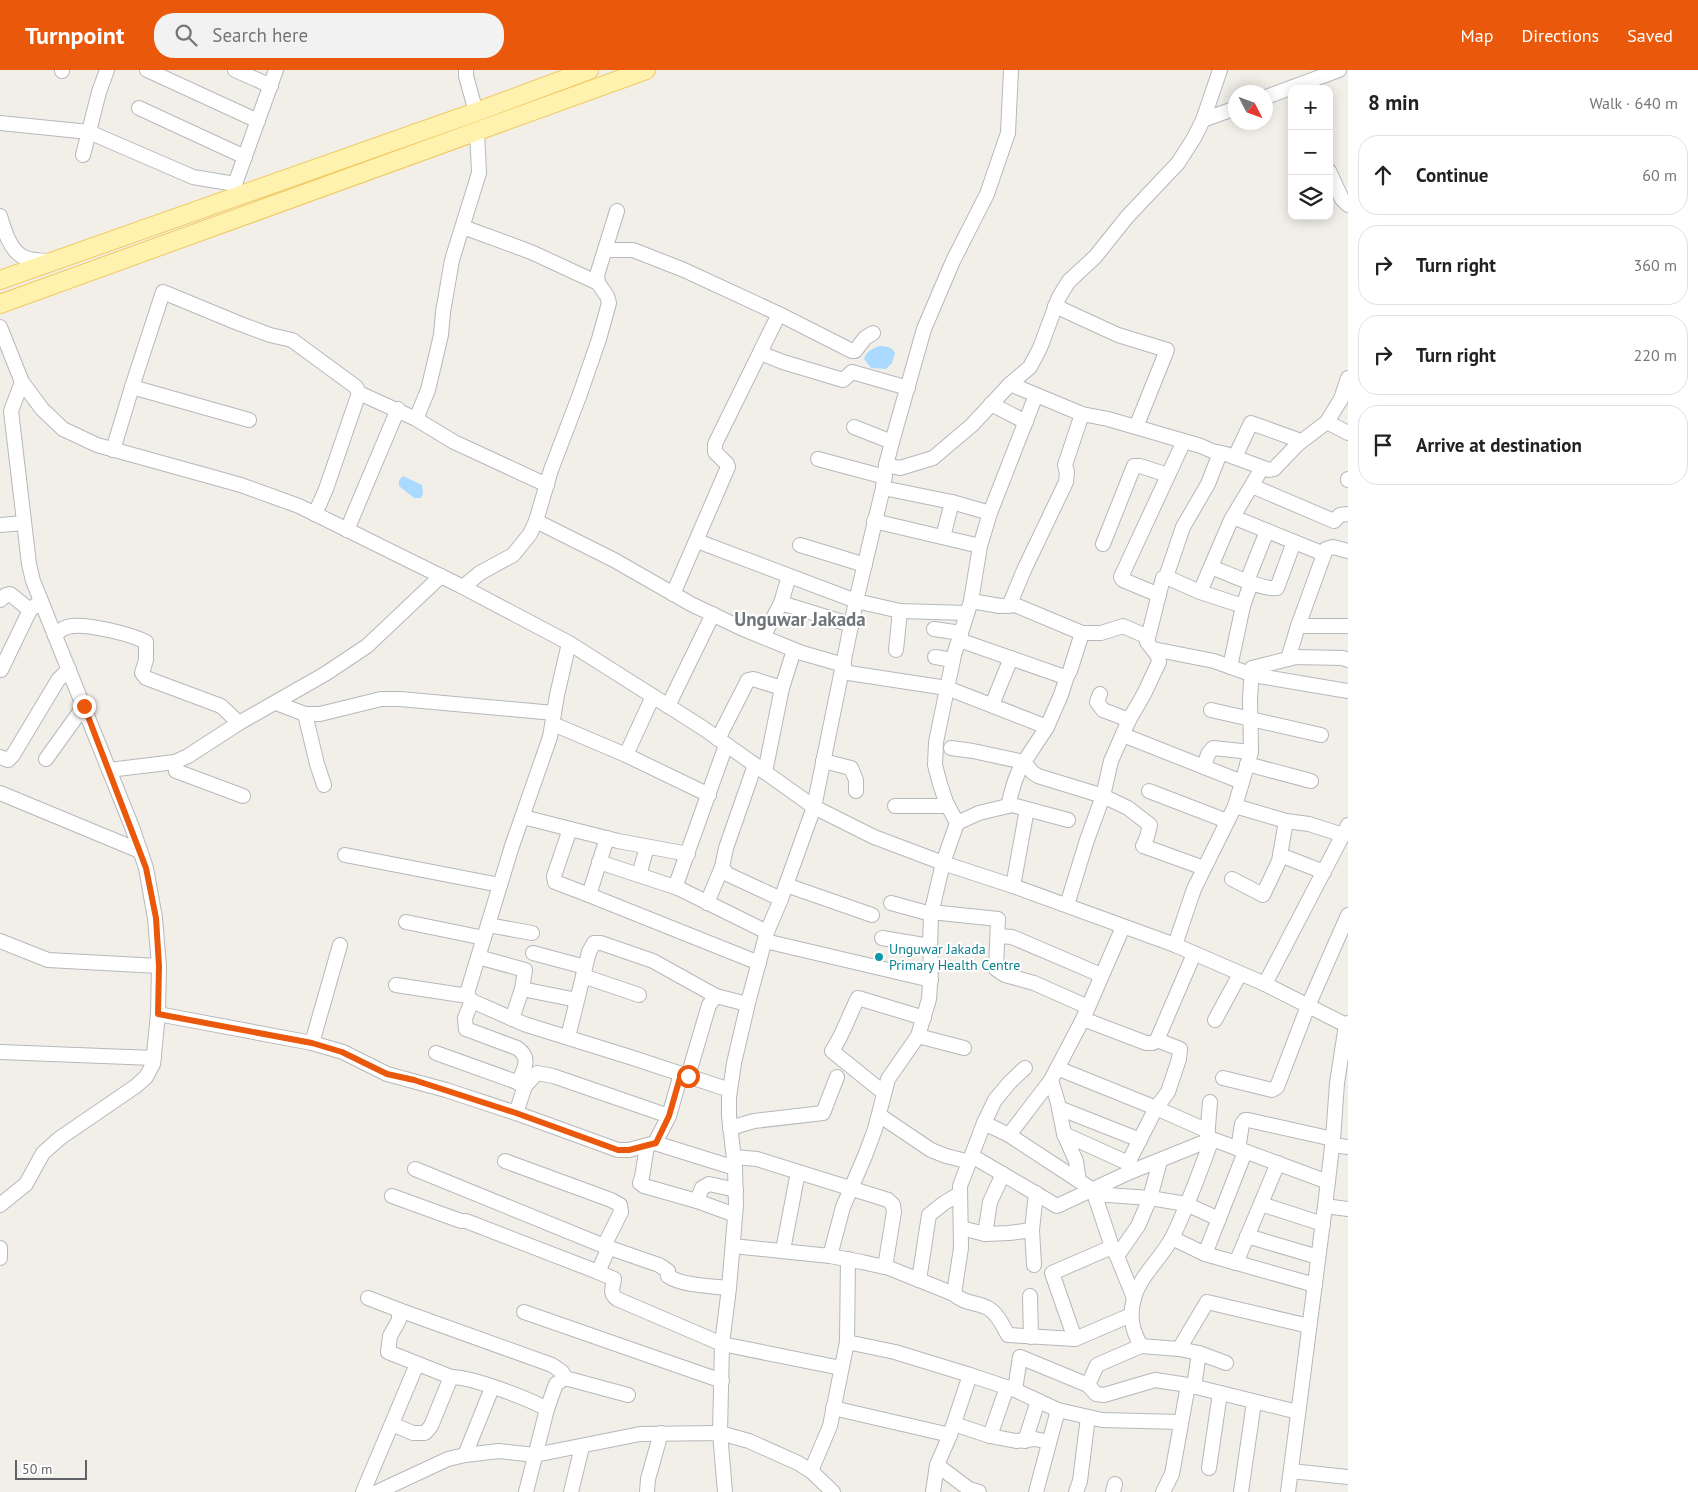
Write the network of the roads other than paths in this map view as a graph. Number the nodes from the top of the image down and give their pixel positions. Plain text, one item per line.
1 (107, 70) edge
2 (147, 70) edge
3 (235, 70) edge
4 (276, 70) edge
5 (466, 70) edge
6 (589, 70) edge
7 (646, 70) edge
8 (1012, 70) edge
9 (1220, 70) edge
10 (1339, 70) edge
11 (1303, 85) edge
12 (271, 86) junction
13 (1288, 90) edge
14 (1273, 95) edge
15 (139, 108) dead end
16 (1228, 111) edge
17 (476, 112) junction
18 (1203, 120) junction
19 (258, 121) junction
20 (0, 123) edge
21 (477, 131) junction
22 (89, 132) junction
23 (83, 155) dead end
24 (245, 157) junction
25 (1331, 175) edge
26 (1348, 205) edge
27 (617, 211) dead end
28 (0, 216) edge
29 (463, 227) junction
30 (605, 250) junction
31 (54, 261) junction
32 (0, 280) edge
33 (598, 283) junction
34 (0, 304) edge
35 (1055, 306) junction
36 (779, 314) junction
37 (0, 327) edge
38 (873, 333) dead end
39 (855, 351) junction
40 (760, 352) junction
41 (852, 372) junction
42 (1348, 378) edge
43 (22, 382) junction
44 (1010, 384) junction
45 (132, 387) junction
46 (908, 388) junction
47 (359, 393) junction
48 (1036, 395) junction
49 (991, 404) junction
50 (398, 409) junction
51 (1082, 414) junction
52 (416, 419) junction
53 (249, 420) dead end
54 (1026, 422) junction
55 (1327, 422) junction
56 (854, 427) dead end
57 (1136, 427) junction
58 (1348, 433) edge
59 (1184, 441) junction
60 (1301, 441) junction
61 (892, 442) junction
62 (113, 450) junction
63 (1220, 453) junction
64 (1235, 458) junction
65 (818, 459) dead end
66 (1262, 468) junction
67 (1168, 475) junction
68 (885, 476) junction
69 (547, 485) junction
70 (1252, 486) junction
71 (952, 502) junction
72 (990, 513) junction
73 (315, 514) junction
74 (1348, 514) edge
75 (1233, 517) junction
76 (536, 521) junction
77 (874, 521) junction
78 (24, 523) junction
79 (0, 526) edge
80 (347, 530) junction
81 (1267, 531) junction
82 (942, 537) junction
83 (697, 541) junction
84 (1294, 542) junction
85 (1103, 544) dead end
86 (800, 545) dead end
87 (980, 546) junction
88 (1348, 551) edge
89 (1324, 554) junction
90 (864, 565) junction
91 (1211, 567) junction
92 (441, 576) junction
93 (789, 576) junction
94 (1166, 577) junction
95 (1250, 582) junction
96 (463, 587) junction
97 (1200, 592) junction
98 (673, 594) junction
99 (1159, 595) junction
100 (0, 600) edge
101 (41, 601) junction
102 (781, 602) junction
103 (856, 602) junction
104 (1009, 606) junction
105 (1243, 606) junction
106 (969, 607) junction
107 (30, 610) junction
108 (900, 611) junction
109 (713, 614) junction
110 (852, 625) junction
111 (1298, 626) junction
112 (1348, 626) edge
113 (934, 629) dead end
114 (1082, 633) junction
115 (55, 636) junction
116 (763, 637) junction
117 (960, 637) junction
118 (570, 643) junction
119 (1151, 643) junction
120 (794, 650) junction
121 (896, 650) dead end
122 (935, 657) dead end
123 (1011, 658) junction
124 (1288, 659) junction
125 (953, 660) junction
126 (1348, 660) edge
127 (1230, 667) junction
128 (843, 668) junction
129 (69, 669) junction
130 (1, 670) edge
131 (1253, 675) junction
132 (1067, 676) junction
133 (782, 688) junction
134 (947, 688) junction
135 (1348, 691) edge
136 (1100, 694) dead end
137 (652, 696) junction
138 (276, 703) junction
139 (992, 705) junction
140 (84, 706) junction
141 (668, 706) junction
142 (1211, 710) dead end
143 (305, 714) junction
144 (554, 719) junction
145 (1129, 720) junction
146 (1250, 720) junction
147 (239, 723) junction
148 (1047, 726) junction
149 (1122, 735) junction
150 (1321, 735) dead end
151 (722, 742) junction
152 (951, 748) dead end
153 (626, 755) junction
154 (0, 757) edge
155 (1249, 758) junction
156 (46, 759) dead end
157 (823, 761) junction
158 (175, 762) junction
159 (1024, 762) junction
160 (1204, 767) junction
161 (760, 769) junction
162 (109, 770) junction
163 (1312, 781) dead end
164 (1242, 782) junction
165 (324, 785) dead end
166 (1149, 790) dead end
167 (856, 792) dead end
168 (0, 793) edge
169 (708, 794) junction
170 (243, 796) dead end
171 (1103, 796) junction
172 (814, 806) junction
173 (895, 806) dead end
174 (948, 806) junction
175 (1008, 806) junction
176 (1235, 806) junction
177 (1027, 809) junction
178 (522, 817) junction
179 (1068, 820) dead end
180 (1286, 821) junction
181 (1226, 822) junction
182 (958, 823) junction
183 (1347, 828) edge
184 (570, 829) junction
185 (607, 838) junction
186 (647, 847) junction
187 (140, 851) junction
188 (688, 854) junction
189 (345, 855) dead end
190 (1280, 855) junction
191 (599, 862) junction
192 (943, 863) junction
193 (722, 867) junction
194 (1204, 868) junction
195 (1324, 872) junction
196 (639, 875) junction
197 (1232, 879) dead end
198 (500, 885) junction
199 (786, 885) junction
200 (1013, 886) junction
201 (678, 888) junction
202 (589, 895) junction
203 (782, 899) junction
204 (707, 903) junction
205 (891, 903) dead end
206 (1067, 905) junction
207 (931, 913) junction
208 (1348, 915) edge
209 (872, 916) dead end
210 (406, 922) dead end
211 (1123, 927) junction
212 (486, 931) junction
213 (532, 934) dead end
214 (998, 936) junction
215 (766, 937) junction
216 (882, 938) dead end
217 (0, 941) edge
218 (340, 945) dead end
219 (1175, 945) junction
220 (930, 946) junction
221 (533, 953) dead end
222 (1194, 954) junction
223 (478, 957) junction
224 (759, 963) junction
225 (159, 966) junction
226 (584, 971) junction
227 (1240, 974) junction
228 (1101, 975) junction
229 (931, 980) junction
230 (1265, 984) junction
231 (396, 985) dead end
232 (522, 989) junction
233 (639, 995) dead end
234 (716, 996) junction
235 (470, 998) junction
236 (577, 1000) junction
237 (748, 1004) junction
238 (1308, 1006) junction
239 (1086, 1013) junction
240 (158, 1014) junction
241 (924, 1018) junction
242 (512, 1019) junction
243 (1215, 1020) dead end
244 (1347, 1025) edge
245 (918, 1036) junction
246 (568, 1037) junction
247 (1158, 1040) junction
248 (312, 1043) junction
249 (964, 1048) dead end
250 (0, 1052) edge
251 (436, 1053) dead end
252 (154, 1058) junction
253 (1025, 1068) dead end
254 (1054, 1074) junction
255 (685, 1075) junction
256 (837, 1077) dead end
257 (1223, 1078) dead end
258 (522, 1084) junction
259 (1342, 1084) edge
260 (730, 1090) junction
261 (884, 1093) junction
262 (1210, 1102) dead end
263 (1059, 1108) junction
264 (1156, 1108) junction
265 (516, 1113) junction
266 (879, 1114) junction
267 (669, 1116) junction
268 (984, 1123) junction
269 (730, 1128) junction
270 (1064, 1134) junction
271 (1009, 1135) junction
272 (1209, 1137) junction
273 (1140, 1140) junction
274 (1332, 1142) junction
275 (651, 1144) junction
276 (1348, 1147) edge
277 (1241, 1150) junction
278 (971, 1159) junction
279 (1160, 1160) junction
280 (505, 1161) dead end
281 (734, 1163) junction
282 (1278, 1164) junction
283 (1129, 1168) junction
284 (416, 1169) dead end
285 (798, 1172) junction
286 (1003, 1174) junction
287 (1079, 1181) junction
288 (1328, 1182) junction
289 (850, 1188) junction
290 (736, 1190) junction
291 (1093, 1192) junction
292 (1036, 1193) junction
293 (959, 1194) junction
294 (392, 1196) dead end
295 (1150, 1198) junction
296 (697, 1201) junction
297 (1186, 1204) junction
298 (1261, 1204) junction
299 (0, 1205) edge
300 (1325, 1206) junction
301 (1348, 1209) edge
302 (735, 1215) junction
303 (1219, 1219) junction
304 (1323, 1224) junction
305 (962, 1228) junction
306 (1032, 1230) junction
307 (985, 1234) junction
308 (1247, 1236) junction
309 (1172, 1238) junction
310 (604, 1246) junction
311 (733, 1246) junction
312 (0, 1248) edge
313 (783, 1250) junction
314 (1115, 1252) junction
315 (1205, 1254) junction
316 (830, 1256) junction
317 (1318, 1257) junction
318 (0, 1258) edge
319 (848, 1259) junction
320 (1236, 1263) junction
321 (1034, 1265) dead end
322 (885, 1267) junction
323 (598, 1272) junction
324 (918, 1280) junction
325 (1315, 1285) junction
326 (729, 1288) junction
327 (954, 1294) junction
328 (1030, 1296) dead end
329 (368, 1298) dead end
330 (1134, 1298) junction
331 (399, 1310) junction
332 (524, 1312) dead end
333 (1132, 1315) junction
334 (1309, 1326) junction
335 (1031, 1337) junction
336 (1075, 1339) junction
337 (847, 1342) junction
338 (722, 1344) junction
339 (1141, 1346) junction
340 (1179, 1349) junction
341 (1199, 1353) junction
342 (1226, 1362) dead end
343 (417, 1364) junction
344 (840, 1368) junction
345 (970, 1375) junction
346 (451, 1376) junction
347 (565, 1378) junction
348 (722, 1382) junction
349 (1088, 1385) junction
350 (1191, 1386) junction
351 (492, 1388) junction
352 (1011, 1389) junction
353 (1220, 1393) junction
354 (628, 1395) dead end
355 (1038, 1401) junction
356 (1254, 1402) junction
357 (833, 1408) junction
358 (547, 1409) junction
359 (1058, 1410) junction
360 (1298, 1412) junction
361 (1088, 1417) junction
362 (1181, 1422) junction
363 (392, 1424) junction
364 (952, 1430) junction
365 (720, 1432) junction
366 (660, 1434) junction
367 (990, 1436) junction
368 (1025, 1441) junction
369 (1050, 1442) junction
370 (582, 1447) junction
371 (465, 1455) junction
372 (535, 1455) junction
373 (937, 1466) junction
374 (1209, 1468) dead end
375 (811, 1471) junction
376 (1291, 1472) junction
377 (1348, 1477) edge
378 (972, 1491) edge
379 (363, 1492) edge
380 (377, 1492) edge
381 (526, 1492) edge
382 (571, 1492) edge
383 (647, 1492) edge
384 (725, 1492) edge
385 (833, 1492) edge
386 (933, 1492) edge
387 (1036, 1492) edge
388 (1076, 1492) edge
389 (1163, 1492) edge
390 (1242, 1492) edge
391 (1288, 1492) edge

1 - 22 street
2 - 19 street
3 - 12 street
4 - 12 street
5 - 17 street
6 - 17 main road
7 - 21 main road
8 - 46 street
9 - 18 street
10 - 11 street
12 - 19 street
13 - 14 street
15 - 24 street
16 - 18 street
17 - 31 main road
18 - 35 street
19 - 24 street
20 - 22 street
21 - 29 street
21 - 34 main road
22 - 23 street
22 - 24 street
25 - 26 street
27 - 30 street
28 - 31 street
29 - 33 street
29 - 52 street
30 - 33 street
30 - 36 street
31 - 32 main road
33 - 69 street
35 - 44 street
35 - 57 street
36 - 39 street
36 - 40 street
37 - 43 street
38 - 39 street
39 - 41 street
40 - 41 street
40 - 83 street
41 - 46 street
42 - 55 street
43 - 62 street
43 - 78 street
44 - 48 street
44 - 49 street
45 - 47 street
45 - 53 street
45 - 62 street
46 - 61 street
47 - 50 street
47 - 73 street
48 - 51 street
48 - 54 street
49 - 54 street
49 - 68 street
50 - 52 street
50 - 80 street
51 - 57 street
51 - 104 street
52 - 69 street
54 - 72 street
55 - 58 street
55 - 60 street
56 - 61 street
57 - 59 street
59 - 63 street
59 - 67 street
60 - 64 street
60 - 66 street
61 - 68 street
62 - 73 street
63 - 64 street
63 - 94 street
64 - 66 street
65 - 68 street
66 - 70 street
67 - 85 street
67 - 99 street
68 - 71 street
68 - 77 street
69 - 76 street
70 - 74 street
70 - 75 street
71 - 72 street
71 - 82 street
72 - 87 street
73 - 80 street
75 - 81 street
75 - 91 street
76 - 96 street
76 - 98 street
77 - 82 street
77 - 90 street
78 - 79 street
78 - 101 street
80 - 92 street
81 - 84 street
81 - 95 street
82 - 87 street
83 - 93 street
83 - 98 street
84 - 89 street
84 - 95 street
86 - 90 street
87 - 106 street
88 - 89 street
89 - 111 street
90 - 103 street
91 - 95 street
91 - 97 street
92 - 96 street
92 - 138 street
93 - 102 street
93 - 103 street
94 - 97 street
94 - 99 street
95 - 105 street
96 - 118 street
97 - 105 street
98 - 109 street
99 - 119 street
100 - 107 street
101 - 107 street
101 - 115 street
102 - 110 street
102 - 116 street
103 - 108 street
103 - 110 street
104 - 106 street
104 - 114 street
105 - 127 street
106 - 108 street
106 - 117 street
107 - 130 street
108 - 121 street
109 - 116 street
109 - 141 street
110 - 128 street
111 - 112 street
111 - 124 street
113 - 117 street
114 - 119 street
114 - 132 street
115 - 129 street
115 - 147 street
116 - 120 street
117 - 123 street
117 - 125 street
118 - 137 street
118 - 144 street
119 - 127 street
119 - 145 street
120 - 128 street
120 - 133 street
122 - 125 street
123 - 132 street
123 - 139 street
124 - 126 street
124 - 131 street
125 - 134 street
127 - 131 street
128 - 134 street
128 - 157 street
129 - 140 street
129 - 154 street
131 - 135 street
131 - 146 street
132 - 148 street
133 - 151 street
133 - 161 street
134 - 139 street
134 - 174 street
136 - 145 street
137 - 141 street
137 - 153 street
138 - 143 street
138 - 147 street
139 - 148 street
140 - 156 street
140 - 162 street
141 - 151 street
142 - 146 street
143 - 144 street
143 - 165 street
144 - 153 street
144 - 178 street
145 - 149 street
146 - 150 street
146 - 155 street
147 - 158 street
148 - 159 street
149 - 160 street
149 - 171 street
151 - 161 street
151 - 169 street
152 - 159 street
153 - 169 street
155 - 160 street
155 - 163 street
155 - 164 street
157 - 167 street
157 - 172 street
158 - 162 street
158 - 170 street
159 - 171 street
159 - 175 street
160 - 164 street
161 - 172 street
161 - 193 street
162 - 187 street
164 - 176 street
166 - 181 street
168 - 187 street
169 - 188 street
171 - 194 street
171 - 206 street
172 - 192 street
172 - 199 street
173 - 174 street
174 - 182 street
175 - 177 street
175 - 182 street
176 - 180 street
176 - 181 street
177 - 179 street
177 - 200 street
178 - 184 street
178 - 198 street
180 - 183 street
180 - 190 street
181 - 194 street
182 - 192 street
183 - 195 street
184 - 185 street
184 - 202 street
185 - 186 street
185 - 191 street
186 - 188 street
186 - 196 street
187 - 225 street
188 - 201 street
189 - 198 street
190 - 195 street
190 - 197 street
191 - 196 street
191 - 202 street
192 - 200 street
192 - 207 street
193 - 203 street
193 - 204 street
194 - 219 street
195 - 230 street
196 - 201 street
198 - 212 street
199 - 203 street
199 - 209 street
200 - 206 street
201 - 204 street
202 - 224 street
203 - 215 street
204 - 215 street
205 - 207 street
206 - 211 street
207 - 214 street
207 - 220 street
208 - 238 street
210 - 212 street
211 - 219 street
211 - 228 street
212 - 213 street
212 - 223 street
214 - 228 street
214 - 239 street
215 - 224 street
215 - 229 street
216 - 220 street
217 - 225 street
218 - 248 street
219 - 222 street
220 - 229 street
221 - 226 street
222 - 227 street
222 - 247 street
223 - 232 street
223 - 235 street
224 - 237 street
225 - 240 street
226 - 233 street
226 - 234 street
226 - 236 street
227 - 230 street
227 - 243 street
228 - 239 street
229 - 241 street
230 - 238 street
231 - 235 street
232 - 236 street
232 - 242 street
234 - 237 street
234 - 255 street
235 - 242 street
235 - 258 street
236 - 246 street
237 - 260 street
238 - 244 street
238 - 257 street
239 - 247 street
239 - 254 street
240 - 248 street
240 - 252 street
241 - 245 street
241 - 261 street
242 - 246 street
244 - 259 street
245 - 249 street
245 - 261 street
246 - 255 street
247 - 264 street
248 - 265 street
250 - 252 street
251 - 258 street
252 - 299 street
253 - 268 street
254 - 263 street
254 - 264 street
254 - 271 street
255 - 260 street
255 - 267 street
256 - 269 street
258 - 265 street
258 - 267 street
259 - 274 street
260 - 269 street
261 - 266 street
262 - 272 street
263 - 270 street
263 - 273 street
264 - 272 street
264 - 273 street
265 - 275 street
266 - 278 street
266 - 289 street
267 - 275 street
268 - 271 street
268 - 278 street
269 - 281 street
270 - 283 street
270 - 287 street
271 - 287 street
272 - 277 street
272 - 279 street
272 - 297 street
273 - 283 street
274 - 276 street
274 - 277 street
274 - 288 street
275 - 281 street
275 - 296 street
277 - 282 street
277 - 303 street
278 - 286 street
278 - 293 street
279 - 283 street
279 - 295 street
280 - 310 street
281 - 285 street
281 - 290 street
282 - 288 street
282 - 298 street
283 - 291 street
284 - 310 street
285 - 289 street
285 - 313 street
286 - 292 street
286 - 307 street
287 - 291 street
288 - 300 street
289 - 316 street
289 - 322 street
290 - 296 street
290 - 302 street
291 - 292 street
291 - 295 street
291 - 314 street
292 - 306 street
293 - 305 street
293 - 324 street
294 - 323 street
295 - 297 street
295 - 314 street
296 - 302 street
297 - 303 street
297 - 309 street
298 - 304 street
298 - 308 street
300 - 301 street
300 - 304 street
302 - 311 street
303 - 315 street
304 - 317 street
305 - 307 street
305 - 327 street
306 - 307 street
306 - 321 street
308 - 317 street
308 - 320 street
309 - 315 street
309 - 330 street
310 - 323 street
310 - 326 street
311 - 313 street
311 - 326 street
312 - 318 street
313 - 316 street
314 - 330 street
314 - 336 street
315 - 320 street
316 - 319 street
317 - 325 street
319 - 322 street
319 - 337 street
320 - 325 street
322 - 324 street
323 - 338 street
324 - 327 street
325 - 334 street
326 - 338 street
327 - 335 street
328 - 335 street
329 - 331 street
330 - 333 street
331 - 343 street
331 - 347 street
332 - 348 street
333 - 336 street
333 - 339 street
334 - 340 street
334 - 360 street
335 - 336 street
337 - 344 street
337 - 345 street
338 - 344 street
338 - 348 street
339 - 340 street
339 - 349 street
340 - 341 street
341 - 342 street
341 - 350 street
343 - 346 street
343 - 363 street
344 - 357 street
345 - 352 street
345 - 364 street
346 - 351 street
346 - 363 street
347 - 354 street
347 - 358 street
348 - 365 street
349 - 350 street
349 - 352 street
350 - 353 street
350 - 362 street
351 - 358 street
351 - 371 street
352 - 355 street
352 - 367 street
353 - 356 street
353 - 374 street
355 - 359 street
355 - 368 street
356 - 360 street
356 - 390 street
357 - 364 street
357 - 375 street
358 - 372 street
359 - 361 street
359 - 369 street
360 - 376 street
361 - 362 street
361 - 388 street
362 - 389 street
363 - 379 street
364 - 367 street
364 - 373 street
365 - 366 street
365 - 375 street
365 - 384 street
366 - 370 street
366 - 383 street
367 - 368 street
368 - 369 street
369 - 387 street
370 - 372 street
370 - 382 street
371 - 372 street
371 - 380 street
372 - 381 street
373 - 378 street
373 - 386 street
375 - 385 street
376 - 377 street
376 - 391 street

